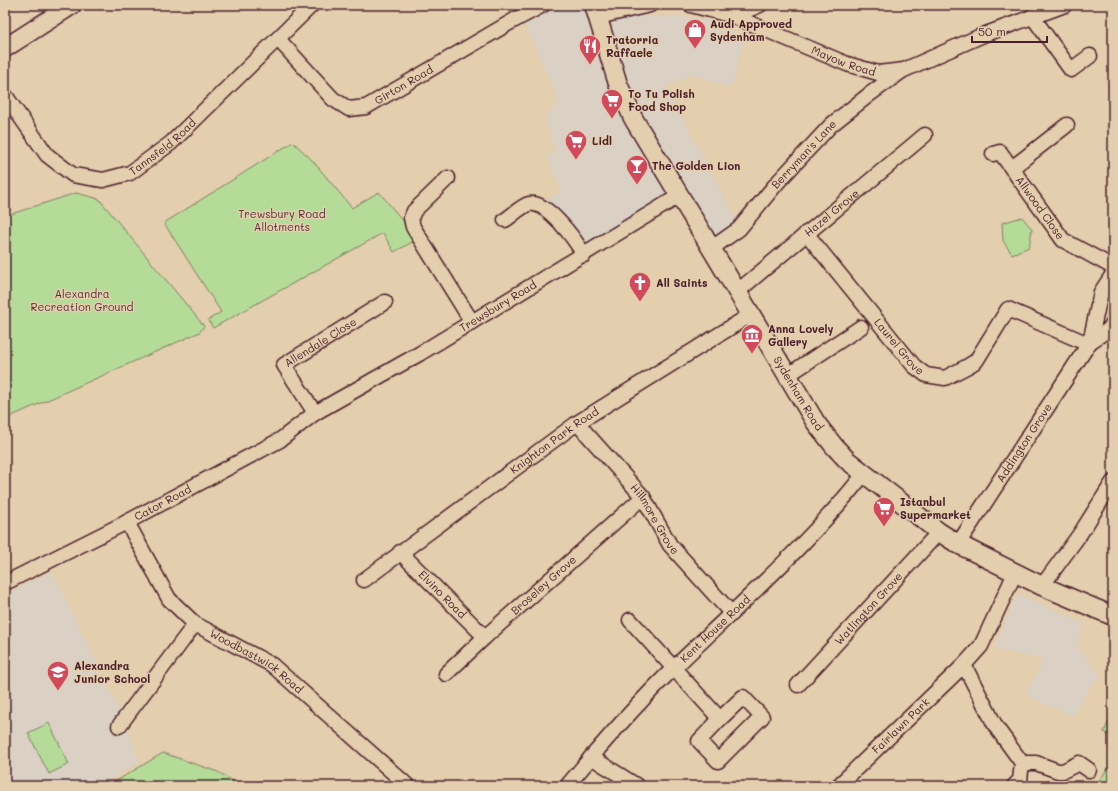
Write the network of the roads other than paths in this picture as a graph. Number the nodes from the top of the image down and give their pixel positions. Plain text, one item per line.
1 (72, 5) edge
2 (312, 5) edge
3 (543, 5) edge
4 (650, 5) edge
5 (691, 5) edge
6 (760, 5) edge
7 (1059, 6) edge
8 (717, 8) edge
9 (596, 11) edge
10 (733, 16) junction
11 (1032, 16) junction
12 (278, 39) junction
13 (5, 48) edge
14 (1090, 56) dead end
15 (904, 70) junction
16 (5, 95) edge
17 (1067, 125) dead end
18 (925, 135) dead end
19 (993, 154) dead end
20 (1012, 168) junction
21 (448, 178) dead end
22 (679, 196) junction
23 (505, 220) dead end
24 (806, 233) junction
25 (712, 248) junction
26 (584, 255) junction
27 (1113, 267) edge
28 (1113, 274) edge
29 (738, 291) junction
30 (385, 302) dead end
31 (752, 314) junction
32 (472, 322) junction
33 (1113, 324) edge
34 (861, 327) dead end
35 (1089, 343) junction
36 (788, 375) junction
37 (315, 413) junction
38 (577, 423) junction
39 (864, 474) junction
40 (1113, 482) edge
41 (643, 497) junction
42 (127, 522) junction
43 (939, 532) junction
44 (958, 544) junction
45 (400, 552) junction
46 (1014, 572) junction
47 (364, 580) dead end
48 (5, 583) edge
49 (1042, 586) junction
50 (732, 614) junction
51 (1113, 616) edge
52 (630, 620) dead end
53 (195, 624) junction
54 (485, 637) junction
55 (964, 665) junction
56 (674, 667) junction
57 (446, 674) dead end
58 (798, 685) dead end
59 (720, 719) junction
60 (119, 726) dead end
61 (591, 757) junction
62 (1022, 763) junction
63 (1089, 770) dead end
64 (408, 786) edge
65 (567, 786) edge
66 (637, 786) edge
67 (838, 786) edge
68 (1014, 786) edge

1 - 13 main road
2 - 12 street, Tannsfeld Road
3 - 12 street, Girton Road
4 - 9 street
5 - 8 street, Mayow Road
6 - 10 street
7 - 11 street, Mayow Road
8 - 10 street, Mayow Road
9 - 22 main road, Sydenham Road
10 - 15 street, Mayow Road
11 - 14 street
11 - 15 street, Mayow Road
12 - 16 street, Tannsfeld Road
15 - 25 street, Berryman's Lane
17 - 20 street, Allwood Close
18 - 24 street, Hazel Grove
19 - 20 street, Allwood Close
20 - 27 street, Allwood Close
21 - 32 street
22 - 25 main road, Sydenham Road
22 - 26 street, Trewsbury Road
23 - 26 street
24 - 29 street, Hazel Grove
24 - 35 street, Laurel Grove
25 - 29 main road, Sydenham Road
26 - 32 street, Trewsbury Road
28 - 35 street, Addington Grove
29 - 31 main road, Sydenham Road
30 - 37 street, Allendale Close
31 - 36 main road, Sydenham Road
31 - 38 street, Knighton Park Road
32 - 37 street, Trewsbury Road
33 - 35 street, Addington Grove
34 - 36 street
35 - 44 street, Addington Grove
36 - 39 main road, Sydenham Road
37 - 42 street, Cator Road
38 - 41 street, Hillmore Grove
38 - 45 street, Knighton Park Road
39 - 43 main road, Sydenham Road
39 - 50 street, Kent House Road
40 - 49 street
41 - 50 street, Hillmore Grove
41 - 54 street, Broseley Grove
42 - 48 street, Cator Road
42 - 53 street, Woodbastwick Road
43 - 44 main road, Sydenham Road
43 - 58 street, Watlington Grove
44 - 46 main road, Sydenham Road
45 - 47 street, Knighton Park Road
45 - 54 street, Elvino Road
46 - 49 main road, Sydenham Road
46 - 55 street, Fairlawn Park
49 - 51 main road, Sydenham Road
50 - 56 street, Kent House Road
52 - 56 street
53 - 60 street
53 - 64 street, Woodbastwick Road
54 - 57 street, Broseley Grove
55 - 62 street
55 - 67 street, Fairlawn Park
56 - 59 street
56 - 61 street, Kent House Road
59 - 59 street
61 - 65 street, Kent House Road
61 - 66 street
62 - 63 street
62 - 68 street

